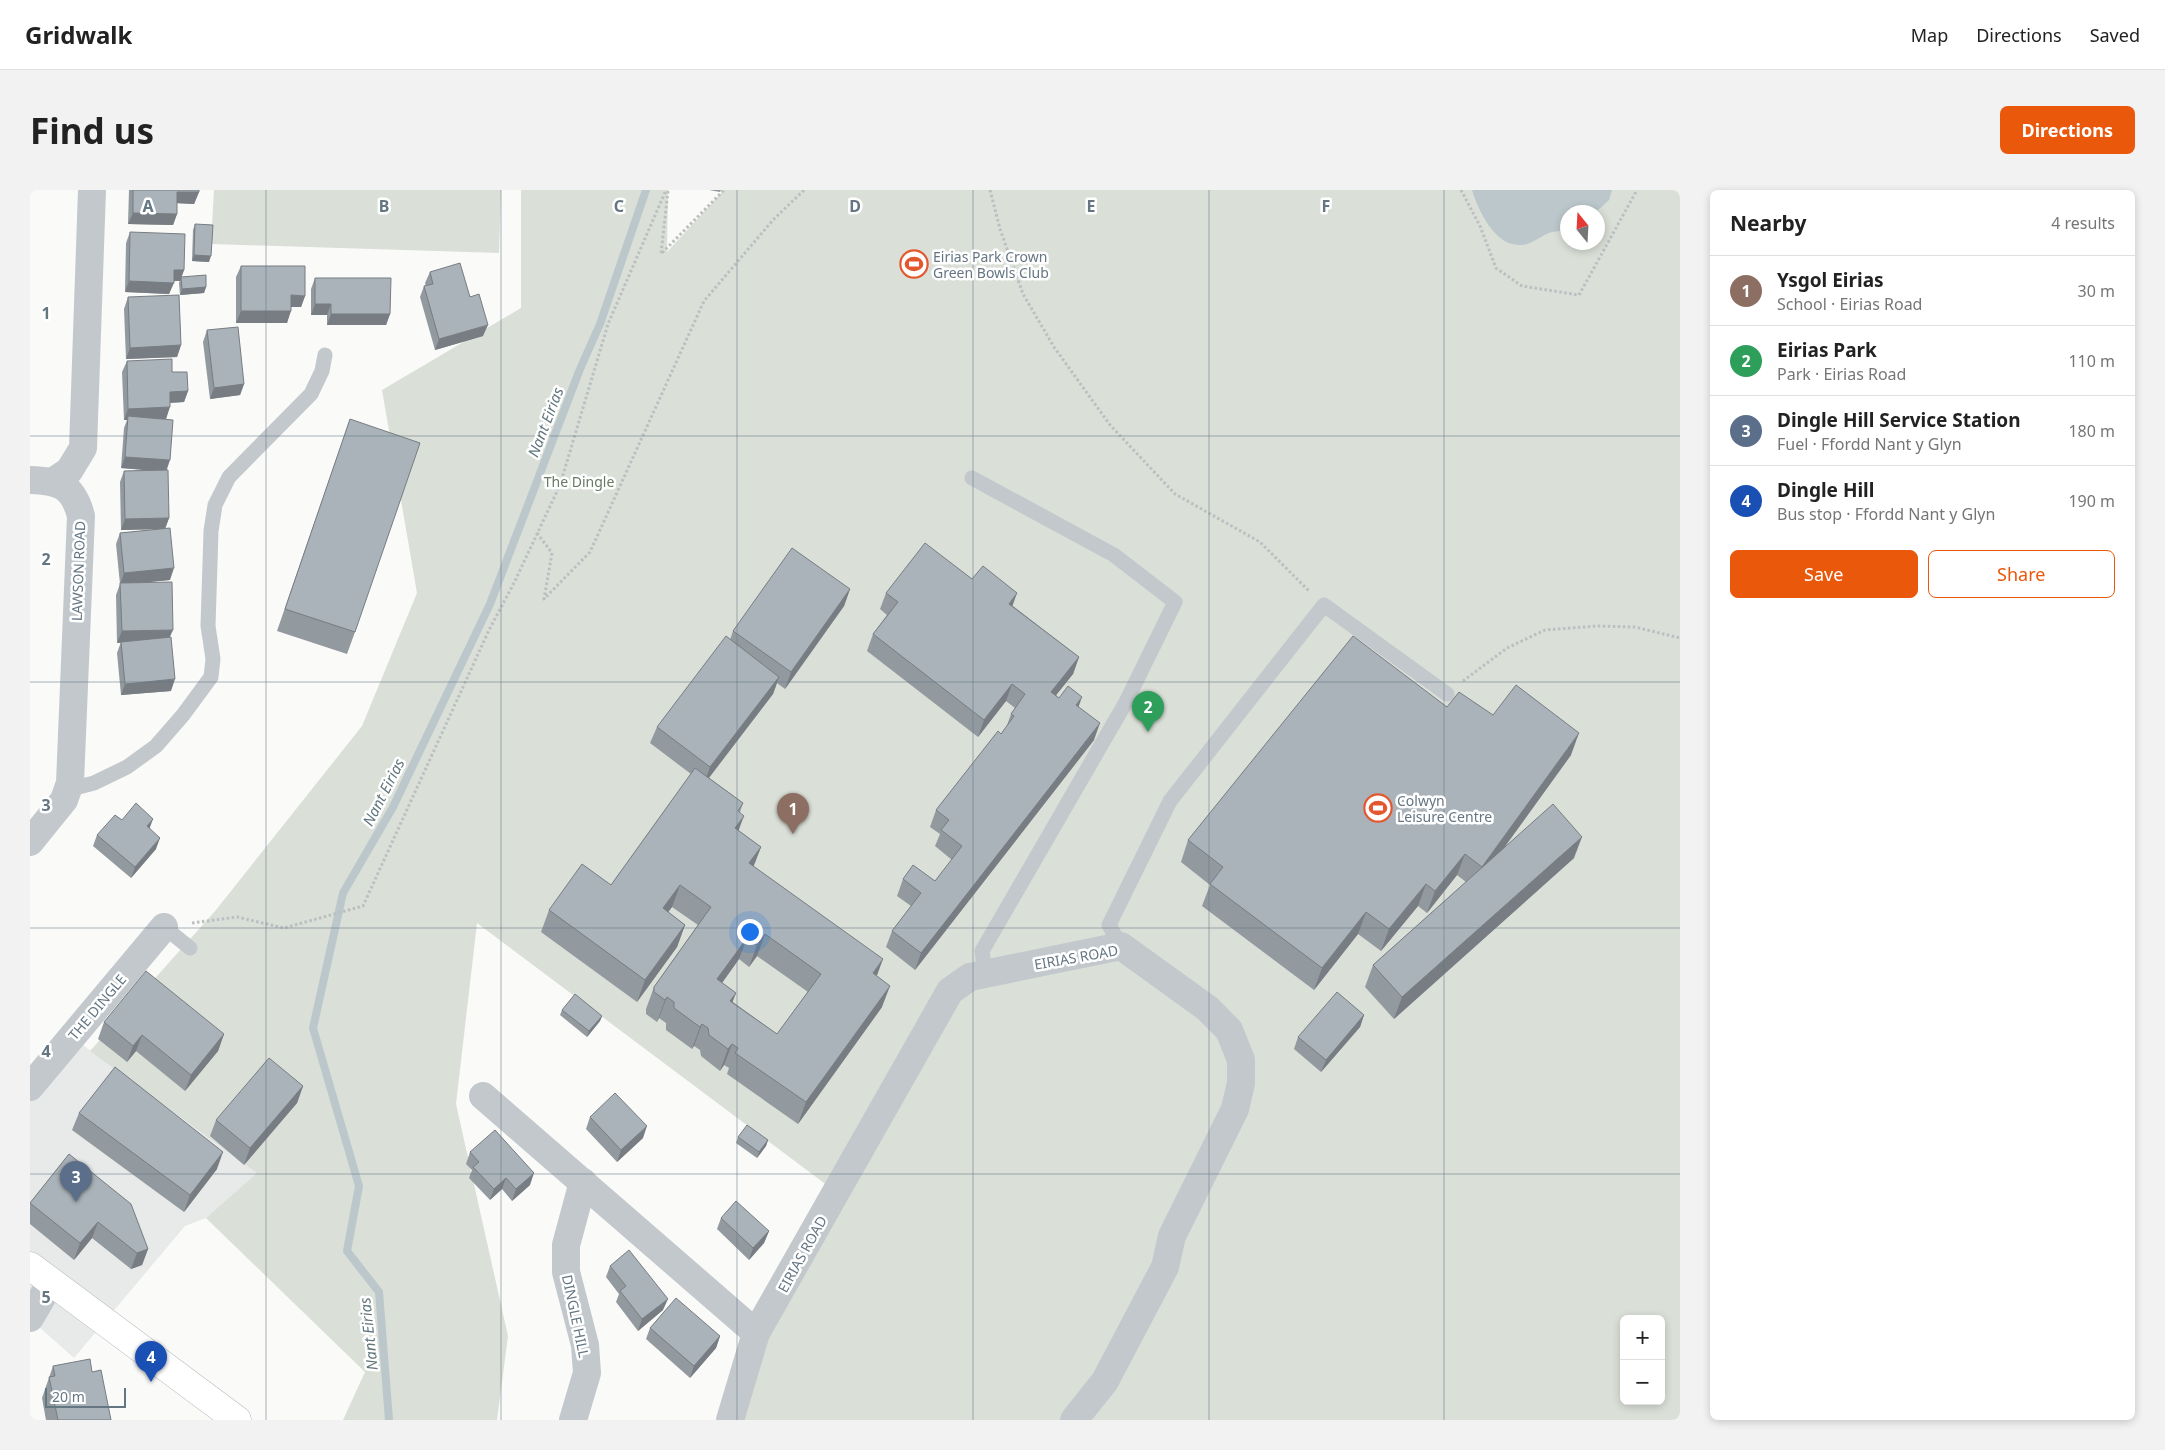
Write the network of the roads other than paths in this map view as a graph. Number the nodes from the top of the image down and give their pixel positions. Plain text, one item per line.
1 (92, 190) edge
2 (324, 355) dead end
3 (972, 478) dead end
4 (42, 480) edge
5 (1447, 694) road end
6 (67, 790) junction
7 (30, 842) edge
8 (164, 927) joint
9 (1121, 946) junction
10 (190, 948) dead end
11 (984, 974) junction
12 (30, 1087) edge
13 (482, 1096) dead end
14 (583, 1182) junction
15 (40, 1274) edge
16 (30, 1318) edge
17 (756, 1333) junction
18 (237, 1420) edge
19 (573, 1420) edge
20 (730, 1420) edge
21 (1074, 1420) edge

1 - 4 street, LAWSON ROAD
2 - 6 lane
3 - 11 lane
4 - 6 street, LAWSON ROAD
5 - 9 lane
6 - 7 street, LAWSON ROAD
8 - 10 lane
8 - 12 street, THE DINGLE
9 - 11 street, EIRIAS ROAD
9 - 21 street, EIRIAS ROAD
11 - 17 street, EIRIAS ROAD
13 - 14 street
14 - 17 street
14 - 19 street, DINGLE HILL
15 - 16 street
15 - 18 main road
17 - 20 street, EIRIAS ROAD

